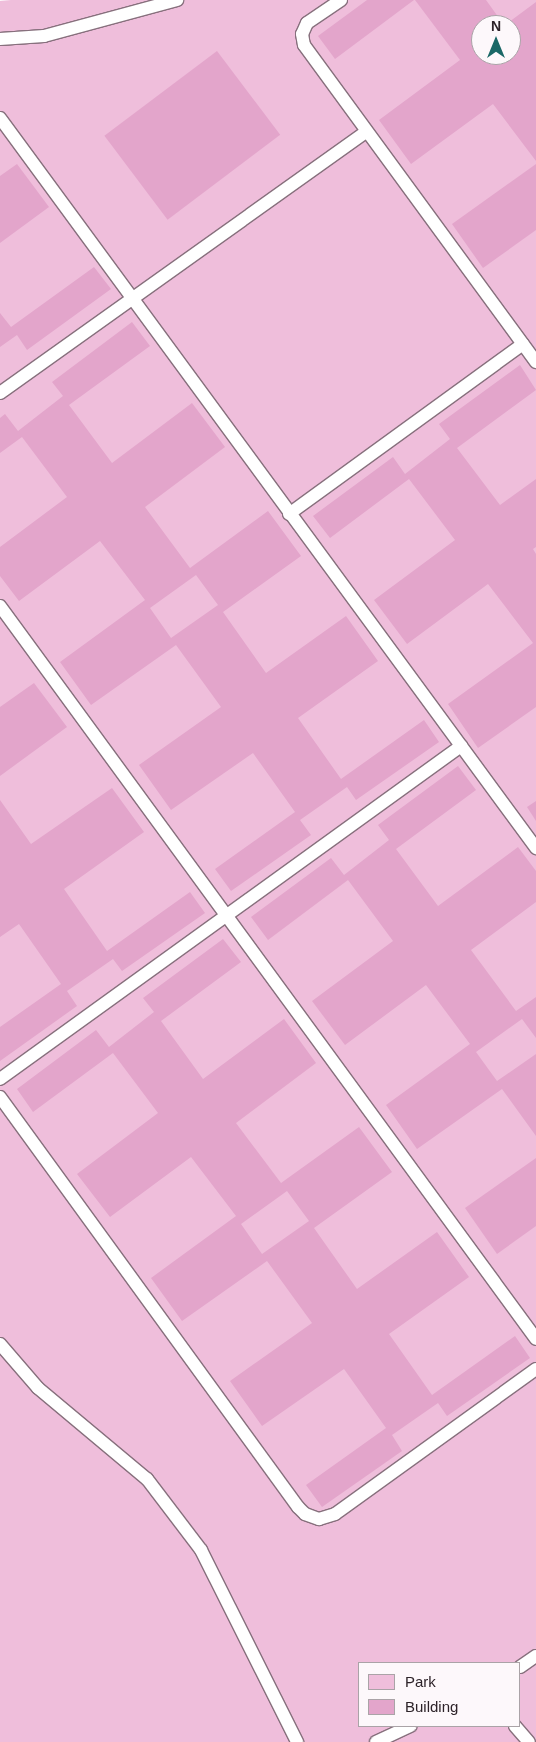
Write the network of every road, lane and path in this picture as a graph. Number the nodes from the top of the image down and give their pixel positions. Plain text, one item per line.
1 (177, 0) edge
2 (342, 0) edge
3 (0, 39) edge
4 (0, 118) edge
5 (366, 132) junction
6 (133, 299) junction
7 (523, 344) junction
8 (536, 362) edge
9 (0, 394) edge
10 (289, 514) junction
11 (0, 606) edge
12 (461, 746) junction
13 (536, 848) edge
14 (227, 916) junction
15 (0, 1079) edge
16 (0, 1097) edge
17 (536, 1339) edge
18 (0, 1344) edge
19 (536, 1369) edge
20 (536, 1656) edge
21 (521, 1666) edge
22 (408, 1727) edge
23 (516, 1727) edge
24 (297, 1742) edge
25 (376, 1742) edge
26 (528, 1742) edge

1 - 3 lane
2 - 5 lane
4 - 6 lane
5 - 6 lane
5 - 7 lane
6 - 9 lane
6 - 10 lane
7 - 8 lane
7 - 10 lane
10 - 12 lane
11 - 14 lane
12 - 13 lane
12 - 14 lane
14 - 15 lane
14 - 17 lane
16 - 19 lane
18 - 24 lane
20 - 21 lane
22 - 25 lane
23 - 26 lane

